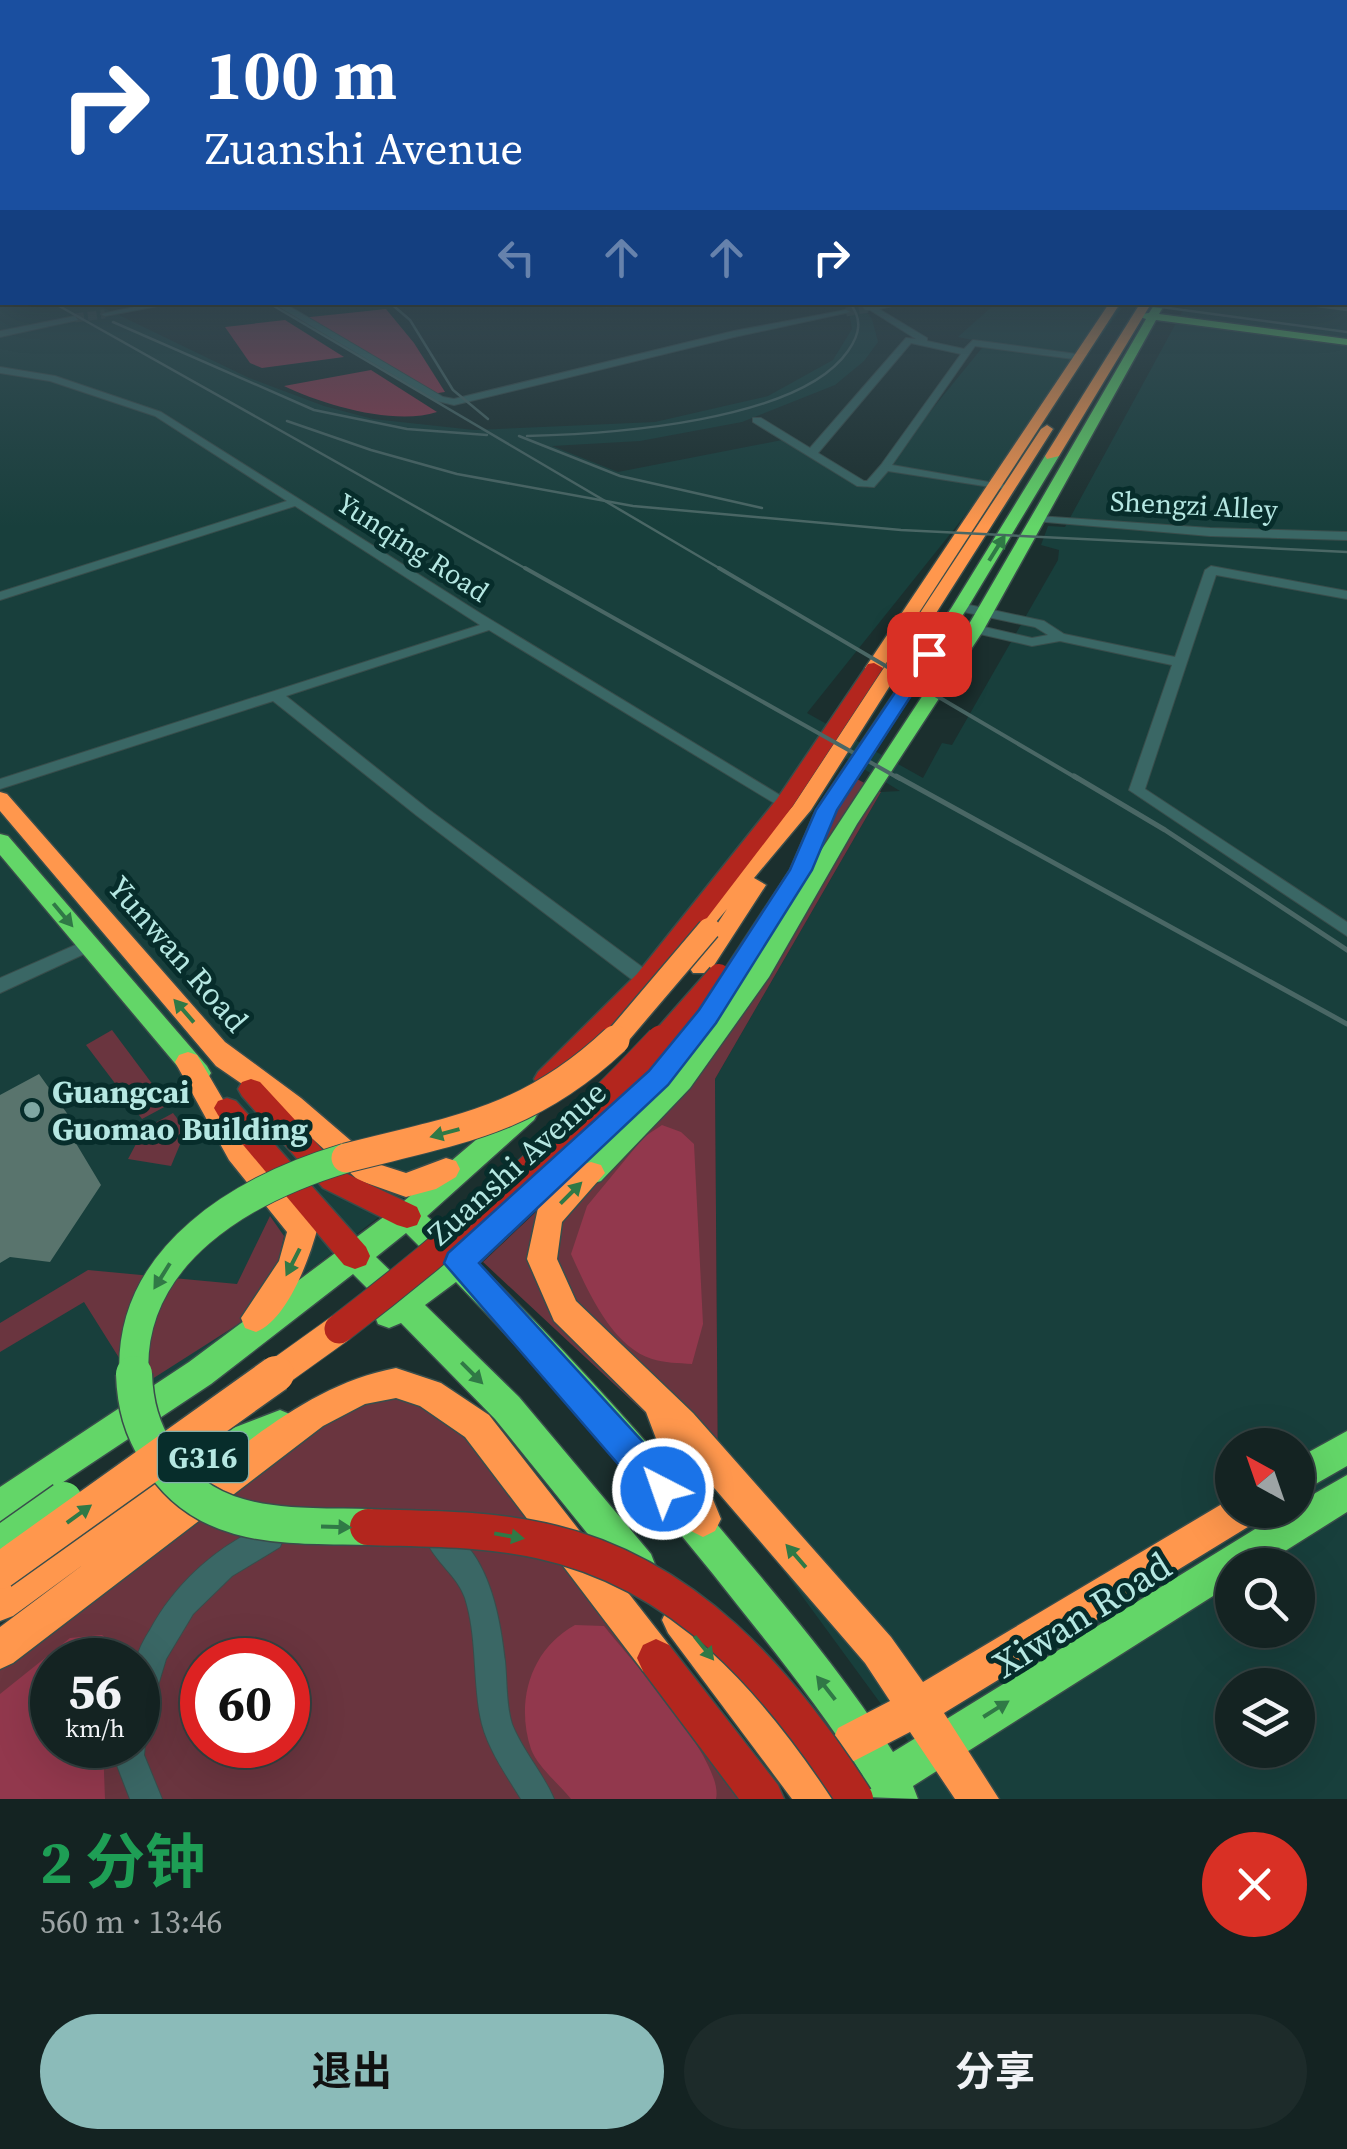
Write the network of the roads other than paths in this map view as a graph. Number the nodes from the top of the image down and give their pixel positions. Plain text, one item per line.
1 (371, 359) edge
2 (631, 359) edge
3 (893, 359) edge
4 (961, 359) edge
5 (1084, 359) edge
6 (1116, 359) edge
7 (1121, 359) edge
8 (0, 370) edge
9 (757, 420) dead end
10 (810, 454) junction
11 (885, 467) junction
12 (1000, 487) junction
13 (296, 502) junction
14 (1038, 519) junction
15 (1347, 536) edge
16 (0, 596) edge
17 (1347, 596) edge
18 (955, 615) junction
19 (980, 621) junction
20 (490, 626) junction
21 (1060, 637) junction
22 (1177, 662) junction
23 (275, 695) junction
24 (886, 764) junction
25 (0, 784) edge
26 (0, 798) edge
27 (793, 807) junction
28 (826, 810) junction
29 (0, 841) edge
30 (774, 855) junction
31 (1347, 930) edge
32 (89, 945) junction
33 (710, 971) junction
34 (646, 980) junction
35 (0, 986) edge
36 (636, 1006) junction
37 (216, 1048) junction
38 (188, 1062) junction
39 (547, 1078) junction
40 (659, 1078) junction
41 (621, 1143) junction
42 (407, 1216) junction
43 (355, 1256) junction
44 (459, 1263) junction
45 (402, 1305) junction
46 (658, 1402) junction
47 (310, 1415) junction
48 (1347, 1448) edge
49 (206, 1455) junction
50 (1315, 1468) edge
51 (0, 1486) edge
52 (1347, 1492) edge
53 (0, 1508) edge
54 (298, 1524) dead end
55 (1215, 1528) edge
56 (428, 1530) dead end
57 (0, 1545) edge
58 (714, 1547) junction
59 (0, 1571) edge
60 (5, 1601) edge
61 (160, 1642) edge
62 (0, 1650) edge
63 (918, 1707) junction
64 (863, 1735) junction
65 (942, 1742) junction
66 (133, 1768) edge
67 (801, 1774) junction
68 (893, 1788) edge
69 (146, 1799) edge
70 (538, 1799) edge
71 (764, 1799) edge
72 (814, 1799) edge
73 (855, 1799) edge
74 (979, 1799) edge

1 - 2 street
3 - 10 street
4 - 11 street
5 - 12 main road, Zuanshi Avenue / G316
18 -> 6 main road, Zuanshi Avenue / G316
7 - 14 main road
8 - 13 street, Yunqing Road
9 - 10 street
10 - 11 street
11 - 12 street
12 - 27 main road, Zuanshi Avenue / G316
12 - 27 main road
13 - 16 street
13 - 20 street, Yunqing Road
14 - 15 street, Shengzi Alley
14 - 19 main road
17 - 22 street
18 - 19 street
18 - 19 street
18 - 28 main road, Zuanshi Avenue / G316
19 - 21 street
19 - 21 street
19 - 24 main road
20 - 23 street
20 - 27 street, Yunqing Road
21 - 22 street
22 - 31 street
23 - 25 street
23 - 34 street
24 - 28 main road
24 - 41 main road
37 -> 26 main road, Yunwan Road
27 - 30 main road
27 - 34 main road
27 - 36 main road, Zuanshi Avenue / G316
28 - 33 main road
28 - 40 main road, Zuanshi Avenue / G316
29 -> 32 main road, Yunwan Road
30 - 33 main road
30 -> 73 main road, bridge
32 - 35 street
32 - 38 main road, Yunwan Road
33 - 57 main road, bridge
59 -> 33 main road, bridge
34 - 39 main road
36 - 39 main road
36 - 42 main road, Zuanshi Avenue / G316
37 - 39 main road
37 - 42 main road, Yunwan Road
38 - 43 main road, Yunwan Road
38 -> 51 main road
40 - 41 main road
40 - 44 main road, Zuanshi Avenue / G316
46 -> 41 main road
42 - 43 main road, Zuanshi Avenue / G316
42 - 44 main road, Yunwan Road
43 - 45 main road, Yunwan Road
43 - 53 main road, G316
44 - 45 main road, Zuanshi Avenue / G316
44 - 58 main road, Yunwan Road
45 - 49 main road, G316
45 -> 67 main road, Yunwan Road
46 - 58 main road
63 -> 46 main road
47 - 49 main road
47 - 62 main road
47 - 71 main road
48 - 50 main road
49 - 60 main road, G316
65 -> 52 main road, Xiwan Road
54 - 61 street
55 - 63 main road, Xiwan Road
56 - 70 street
64 -> 58 main road
63 - 64 main road, Xiwan Road
63 - 65 main road
64 - 67 main road, Xiwan Road
64 - 68 main road
65 - 68 main road, Xiwan Road
65 - 74 main road
66 - 69 street
67 - 72 main road, Yunwan Road
68 - 73 main road, Xiwan Road

